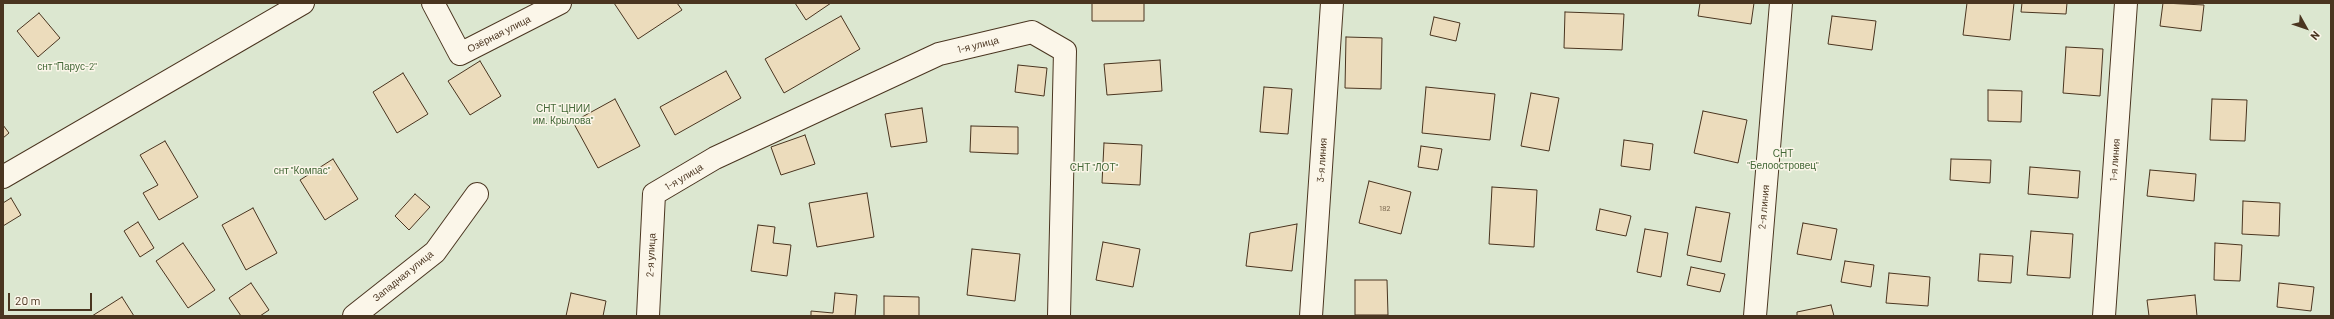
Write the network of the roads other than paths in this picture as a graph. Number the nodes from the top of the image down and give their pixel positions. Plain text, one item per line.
1 (303, 3) edge
2 (433, 3) edge
3 (560, 3) edge
4 (1332, 3) edge
5 (1781, 3) edge
6 (2126, 3) edge
7 (3, 177) edge
8 (477, 194) dead end
9 (654, 194) joint
10 (354, 316) edge
11 (648, 316) edge
12 (1059, 316) edge
13 (1311, 316) edge
14 (1755, 316) edge
15 (2104, 316) edge

1 - 7 street
2 - 3 street, Озёрная улица
4 - 13 street, 3-я линия
5 - 14 street, 2-я линия
6 - 15 street, 1-я линия
8 - 10 street, Западная улица
9 - 11 street, 2-я улица
9 - 12 street, 1-я улица

